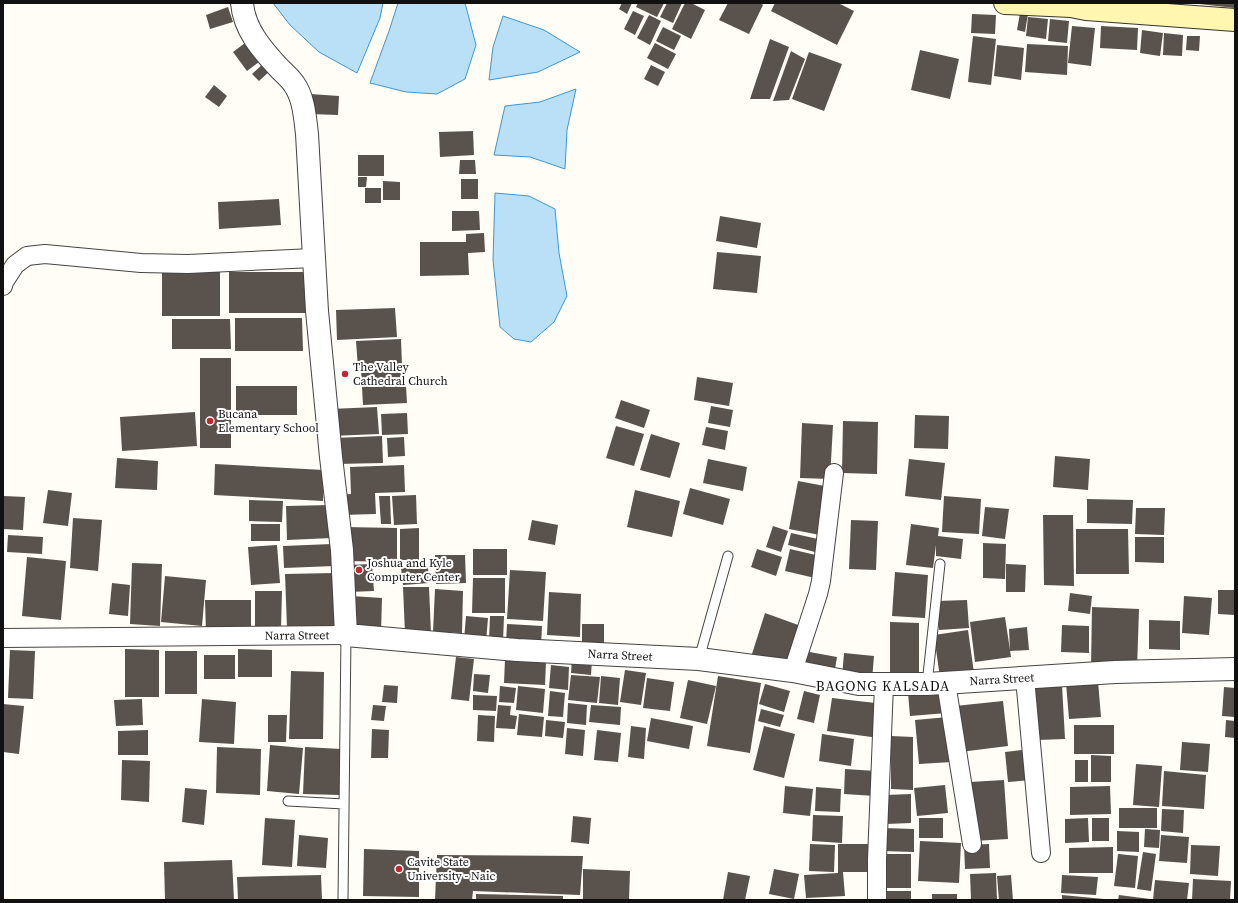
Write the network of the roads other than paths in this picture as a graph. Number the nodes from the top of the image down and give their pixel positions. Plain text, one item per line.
1 (242, 3) edge
2 (1005, 3) edge
3 (1071, 5) edge
4 (1235, 20) edge
5 (313, 258) junction
6 (3, 286) edge
7 (834, 473) dead end
8 (728, 556) dead end
9 (940, 564) dead end
10 (346, 635) junction
11 (3, 638) edge
12 (699, 659) junction
13 (1235, 669) edge
14 (793, 671) junction
15 (1025, 678) junction
16 (937, 684) junction
17 (884, 685) junction
18 (288, 801) dead end
19 (344, 804) junction
20 (972, 844) dead end
21 (1041, 853) dead end
22 (343, 900) edge
23 (877, 900) edge

1 - 5 street
2 - 3 main road
3 - 4 main road
5 - 6 street
5 - 10 street
7 - 14 street
8 - 12 lane
9 - 16 lane
10 - 11 street, Narra Street
10 - 12 street, Narra Street
10 - 19 lane
12 - 14 street, Narra Street
13 - 15 street, Narra Street
14 - 17 street, Narra Street
15 - 16 street, Narra Street
15 - 21 street
16 - 17 street, Narra Street
16 - 20 street
17 - 23 street
18 - 19 lane
19 - 22 lane

